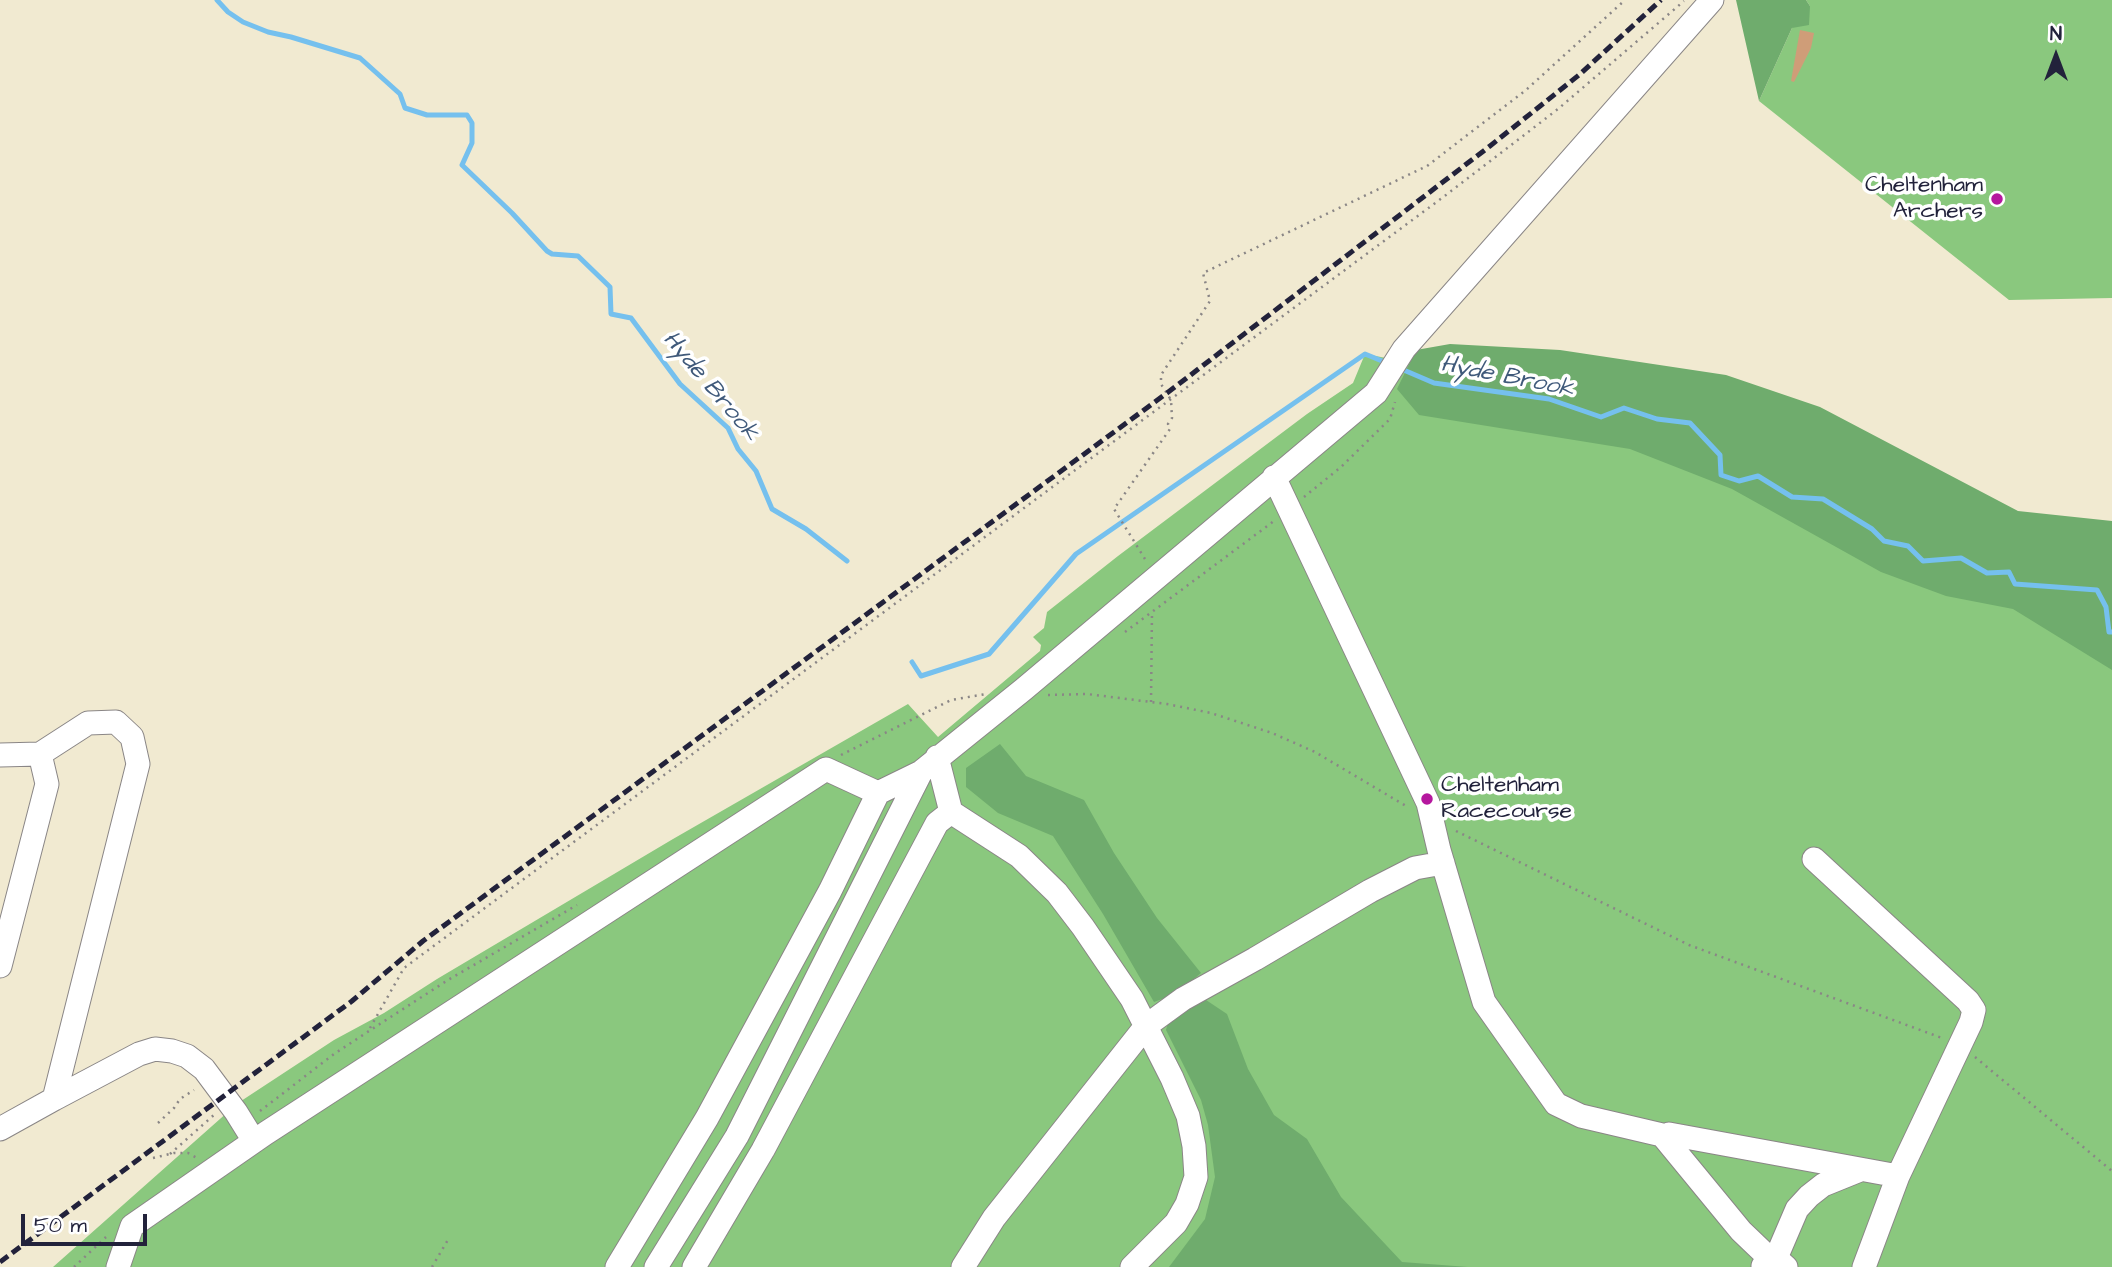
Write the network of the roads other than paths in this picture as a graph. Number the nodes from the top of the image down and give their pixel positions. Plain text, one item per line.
1 (1701, 2) edge
2 (1275, 477) junction
3 (40, 754) junction
4 (0, 755) edge
5 (929, 764) junction
6 (878, 793) junction
7 (951, 812) junction
8 (1814, 859) dead end
9 (1443, 863) junction
10 (0, 966) edge
11 (1146, 1026) junction
12 (54, 1099) junction
13 (0, 1129) edge
14 (1669, 1135) dead end
15 (254, 1141) junction
16 (1860, 1170) junction
17 (1898, 1175) junction
18 (1774, 1264) edge
19 (118, 1267) edge
20 (617, 1267) edge
21 (656, 1267) edge
22 (694, 1267) edge
23 (963, 1267) edge
24 (1132, 1267) edge
25 (1864, 1267) edge

1 - 2 lane
2 - 5 lane
2 - 9 lane
3 - 4 lane
3 - 10 lane
3 - 12 lane
5 - 6 lane
5 - 7 lane
5 - 21 lane
6 - 15 lane
6 - 20 lane
7 - 11 lane
7 - 22 lane
8 - 17 lane
9 - 11 lane
9 - 18 lane
11 - 23 lane
11 - 24 lane
12 - 13 lane
12 - 15 lane
14 - 16 lane
15 - 19 lane
16 - 17 lane
16 - 18 lane
17 - 25 lane

